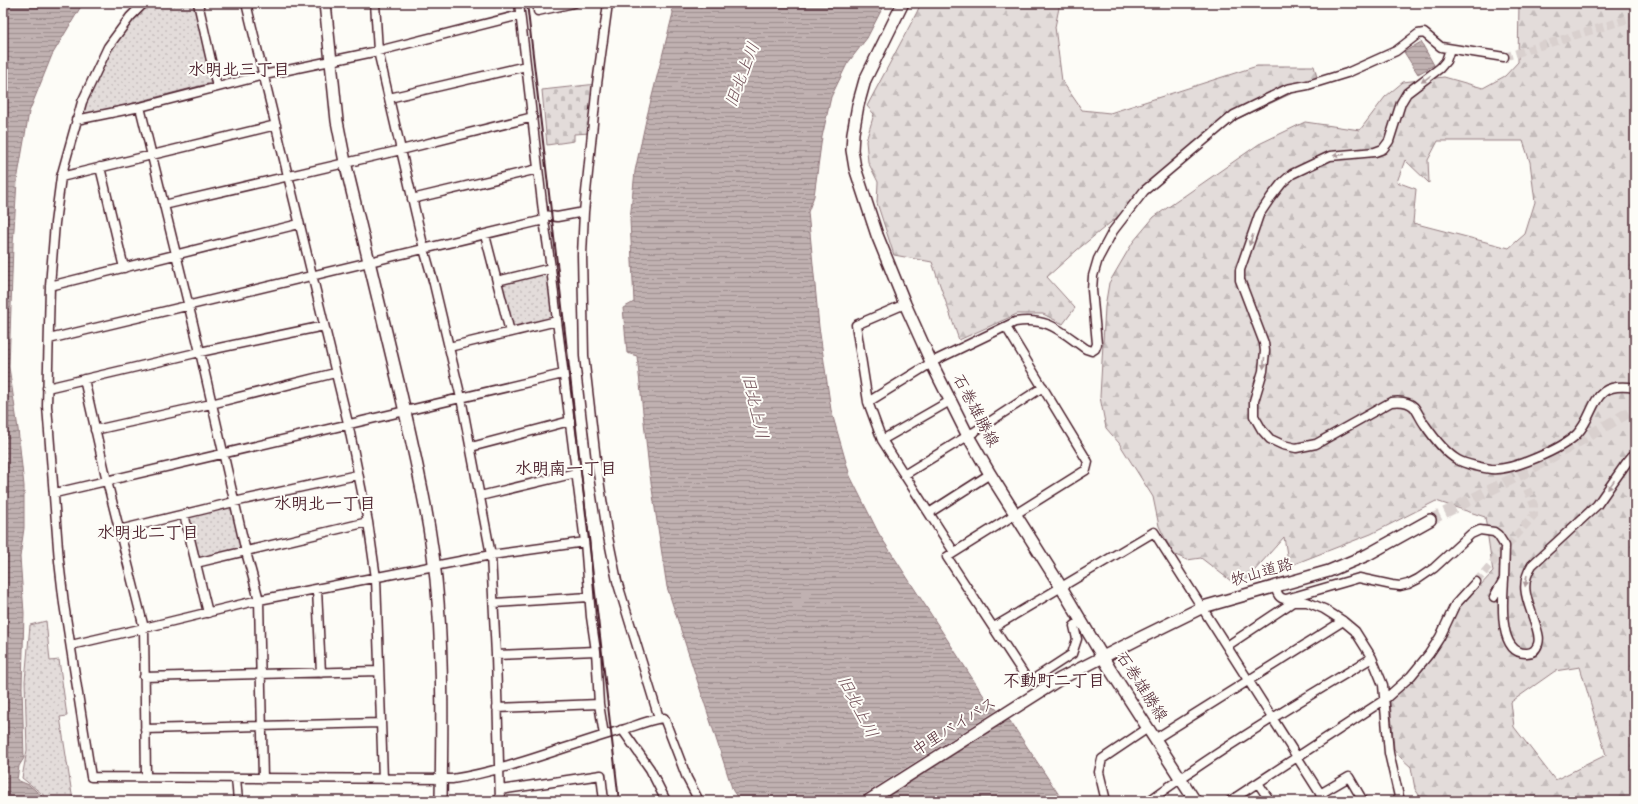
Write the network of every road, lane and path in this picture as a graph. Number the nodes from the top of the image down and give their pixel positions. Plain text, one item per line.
1 (144, 3) edge
2 (198, 3) edge
3 (246, 3) edge
4 (325, 3) edge
5 (375, 3) edge
6 (519, 3) edge
7 (538, 3) edge
8 (571, 3) edge
9 (608, 3) edge
10 (903, 3) edge
11 (520, 15) junction
12 (1450, 49) junction
13 (378, 51) junction
14 (1504, 57) tunnel mouth
15 (330, 62) junction
16 (526, 66) junction
17 (264, 75) junction
18 (217, 87) junction
19 (389, 98) junction
20 (140, 107) junction
21 (533, 117) junction
22 (76, 120) junction
23 (276, 125) junction
24 (401, 150) junction
25 (152, 154) junction
26 (345, 162) junction
27 (100, 167) junction
28 (538, 170) junction
29 (61, 176) junction
30 (288, 176) junction
31 (412, 199) junction
32 (164, 205) junction
33 (584, 212) junction
34 (544, 217) junction
35 (300, 224) junction
36 (486, 235) junction
37 (424, 249) junction
38 (176, 255) junction
39 (369, 262) junction
40 (124, 268) junction
41 (551, 268) junction
42 (312, 276) junction
43 (497, 281) junction
44 (50, 286) junction
45 (905, 304) junction
46 (188, 306) junction
47 (557, 321) junction
48 (324, 326) junction
49 (1006, 326) junction
50 (510, 332) junction
51 (49, 339) junction
52 (449, 347) junction
53 (200, 352) junction
54 (932, 364) junction
55 (336, 373) junction
56 (563, 374) junction
57 (84, 380) junction
58 (1043, 387) junction
59 (47, 388) junction
60 (1635, 388) edge
61 (461, 398) junction
62 (950, 401) junction
63 (868, 402) junction
64 (211, 404) junction
65 (404, 410) junction
66 (570, 421) junction
67 (348, 423) junction
68 (95, 430) junction
69 (968, 436) junction
70 (882, 440) junction
71 (471, 447) junction
72 (222, 453) junction
73 (1635, 455) edge
74 (576, 473) junction
75 (990, 474) junction
76 (358, 475) junction
77 (904, 475) junction
78 (107, 480) junction
79 (55, 493) junction
80 (480, 496) junction
81 (234, 502) junction
82 (929, 513) junction
83 (184, 514) junction
84 (1015, 514) junction
85 (1430, 520) tunnel mouth
86 (368, 522) junction
87 (119, 530) junction
88 (585, 542) junction
89 (246, 552) junction
90 (954, 552) junction
91 (491, 554) junction
92 (196, 563) junction
93 (434, 566) junction
94 (376, 578) junction
95 (1504, 579) junction
96 (1476, 582) tunnel mouth
97 (1275, 586) junction
98 (1061, 587) junction
99 (317, 589) junction
100 (589, 597) junction
101 (1494, 597) dead end
102 (259, 600) junction
103 (494, 603) junction
104 (1203, 608) junction
105 (208, 612) junction
106 (1081, 621) junction
107 (1343, 621) junction
108 (994, 627) junction
109 (144, 628) junction
110 (71, 645) junction
111 (1227, 646) junction
112 (596, 651) junction
113 (496, 655) junction
114 (1102, 658) junction
115 (1372, 658) junction
116 (379, 671) junction
117 (320, 673) junction
118 (261, 675) junction
119 (144, 677) junction
120 (1248, 681) junction
121 (1384, 700) junction
122 (599, 704) junction
123 (497, 708) junction
124 (659, 718) junction
125 (1272, 718) junction
126 (380, 723) junction
127 (262, 725) junction
128 (1148, 728) junction
129 (145, 729) junction
130 (621, 730) junction
131 (604, 735) junction
132 (1156, 739) junction
133 (1297, 757) junction
134 (499, 768) junction
135 (146, 777) junction
136 (236, 778) junction
137 (263, 778) junction
138 (1181, 778) junction
139 (382, 780) junction
140 (441, 780) junction
141 (1258, 783) junction
142 (500, 790) junction
143 (1322, 798) edge
144 (238, 801) edge
145 (441, 801) edge
146 (500, 801) edge
147 (604, 801) edge
148 (666, 801) edge
149 (699, 801) edge
150 (868, 801) edge
151 (1106, 801) edge
152 (1149, 801) edge
153 (1195, 801) edge
154 (1230, 801) edge
155 (1270, 801) edge
156 (1363, 801) edge
157 (1400, 801) edge

1 - 22 street
2 - 18 street
3 - 17 street
4 - 15 street
5 - 13 street
6 - 11 street
7 - 8 street
9 - 33 street
10 - 45 street, 石巻雄勝線
11 - 13 street
11 - 16 street
12 - 14 street
12 - 49 street
12 -> 60 street
13 - 15 street
13 - 19 street
15 - 17 street
15 - 26 street
16 - 19 street
16 - 21 street
17 - 18 street
17 - 23 street
18 - 20 street
19 - 24 street
20 - 22 street
20 - 25 street
21 - 24 street
21 - 28 street
22 - 29 street
23 - 25 street
23 - 30 street
24 - 26 street
24 - 31 street
25 - 27 street
25 - 32 street
26 - 30 street
26 - 39 street
27 - 29 street
27 - 40 street
28 - 31 street
28 - 34 street
29 - 44 street
30 - 32 street
30 - 35 street
31 - 37 street
32 - 38 street
33 - 34 street
33 - 124 street
34 - 36 street
34 - 41 street
35 - 38 street
35 - 42 street
36 - 37 street
36 - 43 street
37 - 39 street
37 - 52 street
38 - 40 street
38 - 46 street
39 - 42 street
39 - 65 street
40 - 44 street
41 - 43 street
41 - 47 street
42 - 46 street
42 - 48 street
43 - 50 street
44 - 51 street
45 - 54 street, 石巻雄勝線
45 - 63 street
46 - 51 street
46 - 53 street
47 - 50 street
47 - 56 street
48 - 53 street
48 - 55 street
49 - 54 street
49 - 58 street
50 - 52 street
51 - 59 street
52 - 61 street
53 - 57 street
53 - 64 street
54 - 62 street, 石巻雄勝線
54 - 63 street
55 - 64 street
55 - 67 street
56 - 61 street
56 - 66 street
57 - 59 street
57 - 68 street
58 - 69 street
58 - 84 street
59 - 79 street
61 - 65 street
61 - 71 street
62 - 69 street, 石巻雄勝線
62 - 70 street
63 - 70 street
64 - 68 street
64 - 72 street
65 - 67 street
65 - 93 street
66 - 71 street
66 - 74 street
67 - 72 street
67 - 76 street
68 - 78 street
69 - 75 street, 石巻雄勝線
69 - 77 street
70 - 77 street
71 - 80 street
72 - 78 street
72 - 81 street
73 -> 95 street
74 - 80 street
74 - 88 street
75 - 82 street
75 - 84 street, 石巻雄勝線
76 - 81 street
76 - 86 street
77 - 82 street
78 - 79 street
78 - 87 street
79 - 110 street
80 - 91 street
81 - 83 street
81 - 89 street
82 - 90 street
83 - 87 street
83 - 92 street
84 - 90 street
84 - 98 street, 石巻雄勝線
85 - 97 street, 牧山道路
86 - 89 street
86 - 94 street
87 - 109 street
88 - 91 street
88 - 100 street
89 - 92 street
89 - 102 street
90 - 108 street
91 - 93 street
91 - 103 street
92 - 105 street
93 - 94 street
93 - 140 street
94 - 99 street
94 - 116 street
95 - 97 street
95 - 101 street
96 - 121 street
97 - 104 street, 牧山道路
98 - 104 street
98 - 106 street, 石巻雄勝線
98 - 108 street
99 - 102 street
99 - 117 street
100 - 103 street
100 - 112 street
102 - 105 street
102 - 118 street
103 - 113 street
104 - 111 street
104 - 114 street, 牧山道路
105 - 109 street
106 - 108 street
106 - 114 street, 石巻雄勝線
107 - 111 street
107 - 115 street
107 - 120 street
109 - 110 street
109 - 119 street
110 - 135 street
111 - 120 street
112 - 113 street
112 - 122 street
113 - 123 street
114 - 128 street, 石巻雄勝線
114 - 150 street, 中里バイパス
115 - 121 street
115 - 125 street
116 - 117 street
116 - 126 street
117 - 118 street
118 - 119 street
118 - 127 street
119 - 129 street
120 - 125 street
120 - 132 street
121 - 133 street
121 - 157 street
122 - 123 street
122 - 131 street
123 - 134 street
124 - 130 street
124 - 149 street
125 - 133 street
125 - 138 street
126 - 127 street
126 - 139 street
127 - 129 street
127 - 137 street
128 - 132 street, 石巻雄勝線
128 - 151 street
129 - 135 street
130 - 131 street
130 - 148 street
131 - 134 street
132 - 138 street, 石巻雄勝線
133 - 141 street
133 - 143 street
134 - 140 street
134 - 142 street
135 - 136 street
136 - 137 street
136 - 144 street
137 - 139 street
138 - 152 street
138 - 153 street, 石巻雄勝線
139 - 140 street
140 - 145 street
141 - 154 street
141 - 155 street
142 - 146 street
142 - 147 street
143 - 156 street

